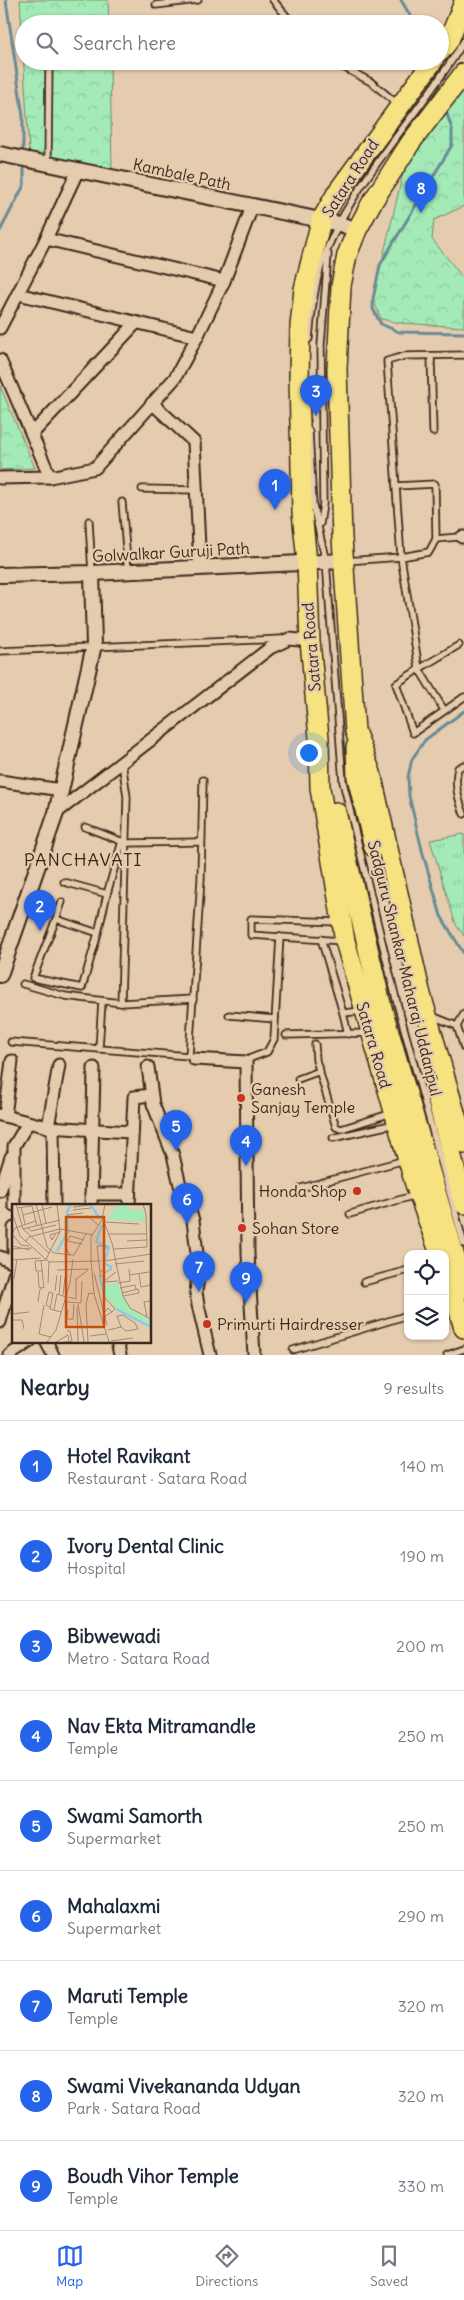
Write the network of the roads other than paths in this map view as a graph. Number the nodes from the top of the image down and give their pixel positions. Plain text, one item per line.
1 (198, 0) edge
2 (273, 0) edge
3 (464, 2) edge
4 (156, 4) dead end
5 (285, 15) edge
6 (455, 57) edge
7 (50, 70) edge
8 (349, 70) edge
9 (430, 70) edge
10 (444, 70) edge
11 (416, 105) junction
12 (6, 155) edge
13 (48, 164) junction
14 (78, 170) junction
15 (252, 207) junction
16 (339, 225) junction
17 (46, 239) junction
18 (329, 249) junction
19 (224, 281) junction
20 (18, 294) junction
21 (136, 323) junction
22 (0, 328) edge
23 (197, 337) junction
24 (308, 350) dead end
25 (464, 355) edge
26 (431, 356) junction
27 (0, 360) edge
28 (152, 403) junction
29 (309, 424) dead end
30 (433, 432) dead end
31 (32, 434) junction
32 (50, 477) junction
33 (0, 478) edge
34 (396, 486) junction
35 (142, 489) dead end
36 (196, 490) junction
37 (122, 502) dead end
38 (89, 521) dead end
39 (319, 529) junction
40 (461, 537) edge
41 (436, 539) junction
42 (401, 557) junction
43 (325, 562) junction
44 (200, 568) junction
45 (128, 572) junction
46 (92, 574) junction
47 (0, 575) edge
48 (290, 639) junction
49 (310, 641) junction
50 (459, 644) dead end
51 (94, 645) junction
52 (0, 651) edge
53 (419, 669) junction
54 (464, 696) edge
55 (444, 710) junction
56 (355, 731) junction
57 (319, 738) junction
58 (122, 761) junction
59 (464, 765) edge
60 (204, 780) dead end
61 (0, 782) edge
62 (61, 790) junction
63 (56, 813) junction
64 (464, 814) edge
65 (86, 827) dead end
66 (124, 842) junction
67 (201, 842) junction
68 (64, 882) dead end
69 (106, 894) junction
70 (62, 902) dead end
71 (56, 919) junction
72 (342, 922) junction
73 (98, 933) junction
74 (280, 937) junction
75 (321, 939) junction
76 (345, 941) junction
77 (0, 975) edge
78 (23, 984) dead end
79 (193, 1000) junction
80 (102, 1001) junction
81 (120, 1003) junction
82 (364, 1010) junction
83 (343, 1013) junction
84 (426, 1014) junction
85 (464, 1014) edge
86 (229, 1015) dead end
87 (275, 1018) junction
88 (457, 1026) junction
89 (370, 1033) junction
90 (286, 1034) dead end
91 (348, 1034) junction
92 (11, 1042) dead end
93 (315, 1044) dead end
94 (464, 1048) edge
95 (99, 1049) junction
96 (194, 1059) dead end
97 (12, 1061) dead end
98 (246, 1062) junction
99 (59, 1065) dead end
100 (148, 1067) dead end
101 (94, 1068) dead end
102 (320, 1071) junction
103 (298, 1079) dead end
104 (151, 1095) junction
105 (2, 1116) edge
106 (395, 1118) junction
107 (28, 1123) junction
108 (50, 1128) junction
109 (93, 1129) junction
110 (131, 1132) junction
111 (333, 1138) dead end
112 (464, 1144) edge
113 (14, 1146) junction
114 (408, 1159) junction
115 (302, 1188) dead end
116 (0, 1191) edge
117 (418, 1194) junction
118 (91, 1200) edge
119 (129, 1200) edge
120 (14, 1204) edge
121 (54, 1204) edge
122 (464, 1204) edge
123 (350, 1214) dead end
124 (464, 1244) edge
125 (439, 1250) edge
126 (0, 1257) edge
127 (12, 1262) edge
128 (404, 1271) edge
129 (449, 1278) edge
130 (12, 1282) edge
131 (364, 1282) dead end
132 (456, 1297) edge
133 (404, 1316) edge
134 (0, 1322) edge
135 (464, 1328) edge
136 (29, 1342) edge
137 (46, 1342) edge
138 (117, 1342) edge
139 (293, 1350) dead end
140 (464, 1350) edge
141 (10, 1355) edge
142 (53, 1355) edge
143 (120, 1355) edge
144 (210, 1355) edge
145 (254, 1355) edge
146 (447, 1355) edge

1 - 4 lane
2 - 5 lane
3 - 6 highway, Satara Road
7 - 13 lane
8 - 11 lane
9 - 11 highway, Satara Road
10 - 11 highway, Satara Road
11 - 16 highway, Satara Road
11 - 16 highway, Satara Road
12 - 13 street, Kambale Path
13 - 14 street, Kambale Path
14 - 15 street, Kambale Path
14 - 17 street
15 - 16 street, Kambale Path
15 - 19 street
16 - 18 lane
16 - 43 highway, Satara Road
16 - 43 highway, Satara Road
17 - 19 street
17 - 20 street
18 - 24 lane
18 - 39 lane
19 - 23 street
20 - 21 street
20 - 22 street
21 - 23 street
21 - 31 street
23 - 28 street
25 - 26 lane
26 - 30 lane
26 - 34 lane
27 - 31 street
28 - 32 street
28 - 36 street
29 - 39 lane
31 - 32 street
32 - 33 street
34 - 41 lane
34 - 42 lane
35 - 36 lane
36 - 44 street
37 - 45 lane
38 - 46 lane
39 - 43 lane
40 - 41 lane
41 - 42 lane
42 - 43 lane
42 - 53 lane
43 - 44 street, Golwalkar Guruji Path
43 - 49 highway, Satara Road
43 - 56 highway, Satara Road
43 - 124 lane
44 - 45 street, Golwalkar Guruji Path
45 - 46 street, Golwalkar Guruji Path
46 - 47 street, Golwalkar Guruji Path
46 - 51 street
48 - 49 street
48 - 51 lane
48 - 58 street
49 - 57 highway, Satara Road
50 - 53 lane
51 - 52 lane
51 - 62 street
53 - 55 lane
53 - 55 lane
54 - 55 lane
56 - 84 highway, Satara Road
56 - 122 highway, Sadguru Shankar Maharaj Uddanpul
57 - 72 highway, Satara Road
57 - 132 highway, Sadguru Shankar Maharaj Uddanpul
58 - 63 street
58 - 66 lane
59 - 64 lane
60 - 67 lane
61 - 62 street
62 - 63 street
63 - 77 street
65 - 66 lane
66 - 67 lane
66 - 69 lane
66 - 81 lane
67 - 79 lane
68 - 69 lane
69 - 73 lane
70 - 71 lane
71 - 73 lane
71 - 73 lane
72 - 74 lane
72 - 76 highway, Satara Road
74 - 75 lane
74 - 87 lane
75 - 76 lane
75 - 83 lane
76 - 82 highway, Satara Road
78 - 80 lane
79 - 81 lane
79 - 95 lane
80 - 81 lane
80 - 95 lane
82 - 83 lane
82 - 89 highway, Satara Road
83 - 91 lane
84 - 88 lane
84 - 112 highway, Satara Road
85 - 88 lane
86 - 87 lane
87 - 98 lane
88 - 94 lane
89 - 91 lane
89 - 106 highway, Satara Road
90 - 91 lane
92 - 95 lane
93 - 102 lane
96 - 98 street
97 - 105 street
98 - 145 street
99 - 108 street
100 - 104 street
101 - 109 street
102 - 103 lane
102 - 106 lane
104 - 110 street
104 - 144 street
105 - 107 street
106 - 111 lane
106 - 114 highway, Satara Road
107 - 108 street
107 - 113 street
108 - 109 street
108 - 121 street
109 - 110 street
109 - 118 street
110 - 119 street
113 - 116 street
113 - 120 street
114 - 115 lane
114 - 117 highway, Satara Road
117 - 123 lane
117 - 125 highway, Satara Road
118 - 119 street
126 - 127 street
128 - 131 lane
129 - 132 highway
130 - 134 street
132 - 135 highway
133 - 139 lane
136 - 141 street
137 - 142 street
138 - 143 street
140 - 146 lane

